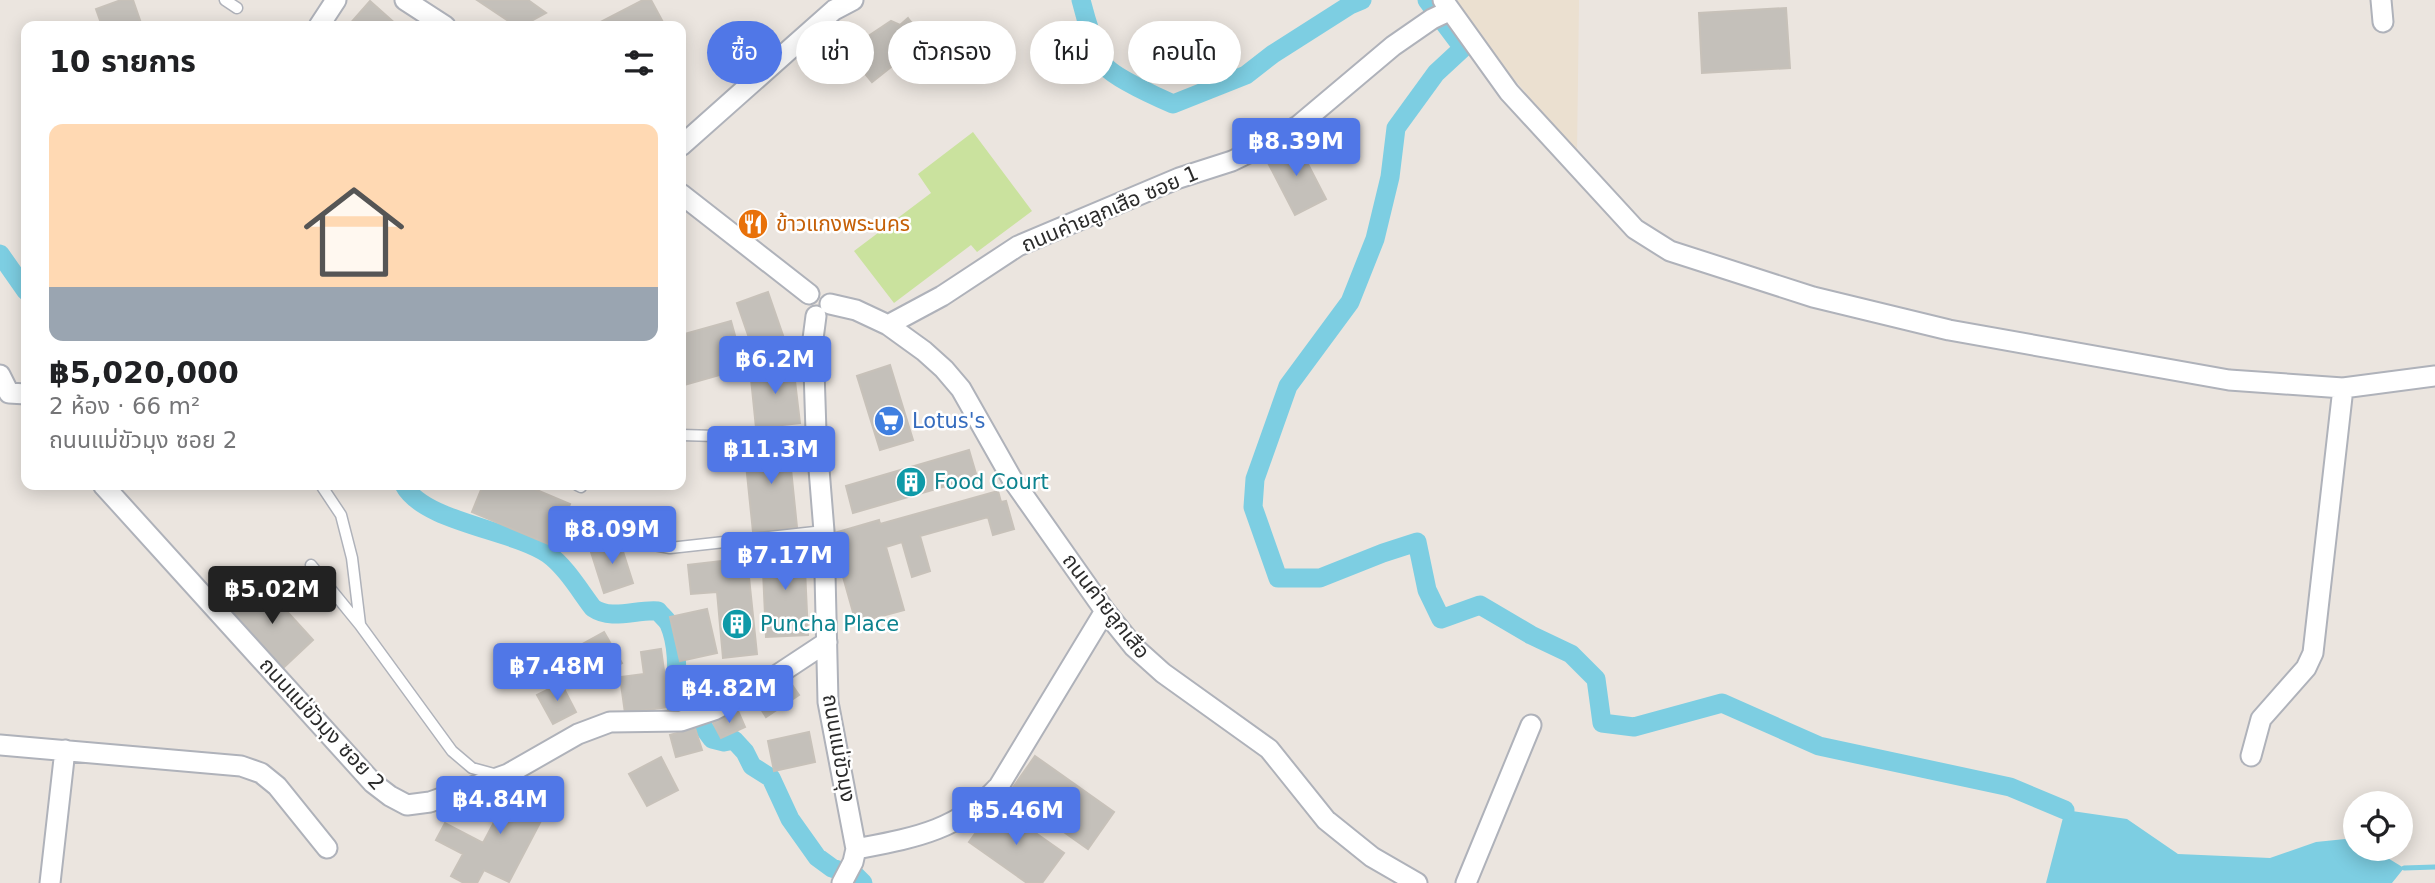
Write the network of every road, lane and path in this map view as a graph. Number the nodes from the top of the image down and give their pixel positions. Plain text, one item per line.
1 (225, 0) edge
2 (336, 0) edge
3 (405, 0) edge
4 (853, 0) edge
5 (2381, 0) edge
6 (237, 8) dead end
7 (1441, 10) edge
8 (418, 19) edge
9 (322, 21) edge
10 (2383, 22) dead end
11 (686, 142) edge
12 (686, 198) edge
13 (823, 310) junction
14 (888, 325) junction
15 (0, 375) edge
16 (2435, 376) edge
17 (2343, 388) junction
18 (21, 394) edge
19 (816, 432) junction
20 (686, 435) edge
21 (108, 490) edge
22 (324, 490) edge
23 (824, 531) junction
24 (632, 533) dead end
25 (311, 565) dead end
26 (1105, 611) junction
27 (360, 625) junction
28 (827, 642) junction
29 (1531, 725) dead end
30 (0, 745) edge
31 (65, 750) junction
32 (2251, 756) dead end
33 (508, 774) junction
34 (327, 848) dead end
35 (856, 849) junction
36 (50, 883) edge
37 (842, 883) edge
38 (1417, 883) edge
39 (1465, 883) edge

1 - 6 lane
2 - 9 street
3 - 8 street
4 - 11 street
5 - 10 street
7 - 14 street, ถนนค่ายลูกเสือ ซอย 1
7 - 17 street
12 - 13 street
13 - 14 street, ถนนค่ายลูกเสือ
13 - 19 street, ถนนแม่ขัวมุง
14 - 26 street, ถนนค่ายลูกเสือ
15 - 18 street
16 - 17 street
17 - 32 street
19 - 20 lane
19 - 23 street, ถนนแม่ขัวมุง
21 - 33 street, ถนนแม่ขัวมุง ซอย 2
22 - 27 lane
23 - 24 lane
23 - 28 street, ถนนแม่ขัวมุง
25 - 27 lane
26 - 35 street
26 - 38 street, ถนนค่ายลูกเสือ
27 - 33 lane
28 - 33 street, ถนนแม่ขัวมุง ซอย 2
28 - 35 street, ถนนแม่ขัวมุง
29 - 39 street
30 - 31 street
31 - 34 street
31 - 36 street
35 - 37 street

